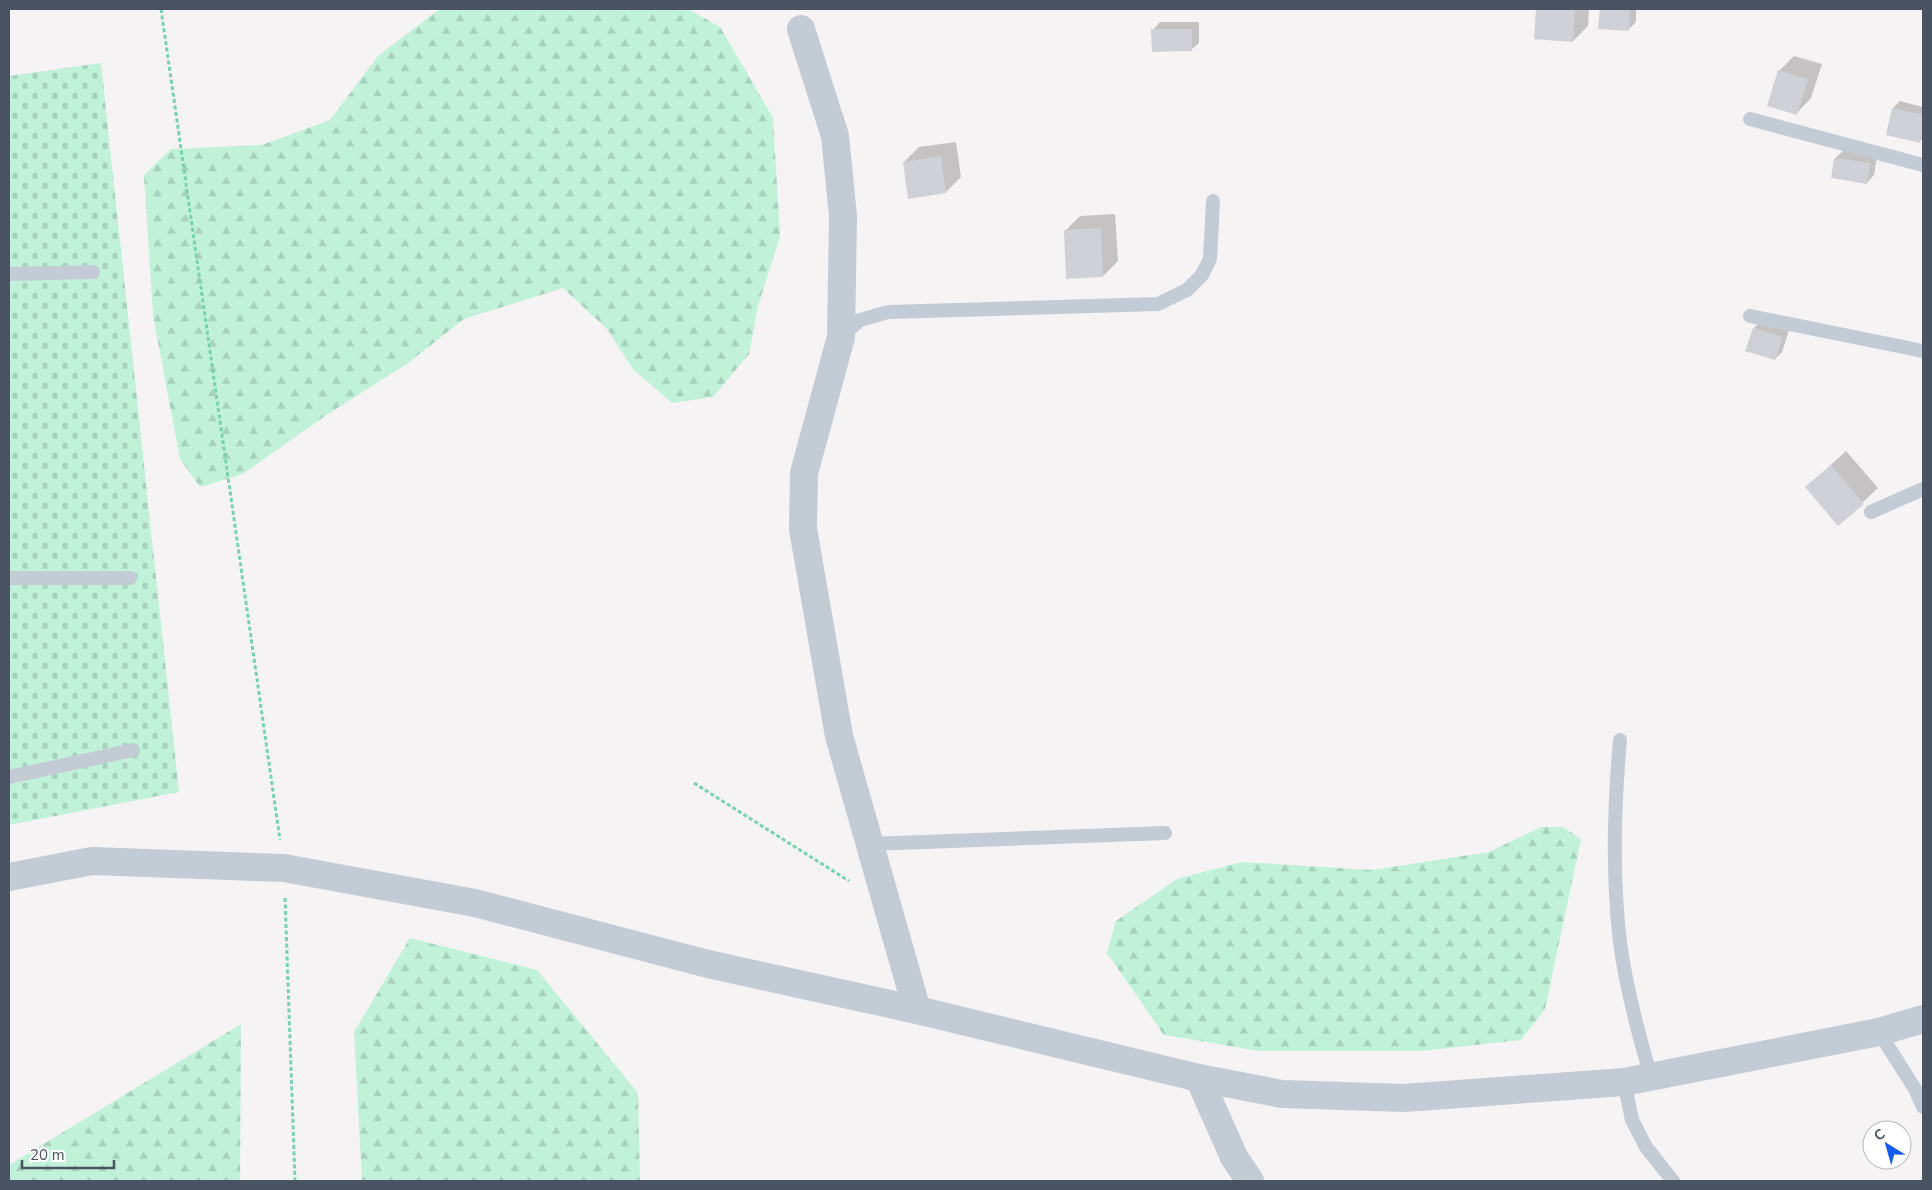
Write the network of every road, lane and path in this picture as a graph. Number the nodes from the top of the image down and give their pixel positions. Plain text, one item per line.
1 (162, 9) edge
2 (801, 29) dead end
3 (1750, 119) dead end
4 (1923, 165) edge
5 (1213, 201) dead end
6 (93, 272) dead end
7 (9, 274) edge
8 (1750, 316) dead end
9 (841, 337) junction
10 (1923, 351) edge
11 (1923, 489) edge
12 (1872, 512) dead end
13 (9, 578) edge
14 (130, 578) dead end
15 (1620, 740) dead end
16 (133, 750) dead end
17 (9, 777) edge
18 (694, 783) dead end
19 (1165, 833) dead end
20 (870, 844) junction
21 (284, 868) junction
22 (9, 876) edge
23 (884, 895) junction
24 (918, 1010) junction
25 (1923, 1019) edge
26 (1879, 1032) junction
27 (1651, 1077) junction
28 (1199, 1078) junction
29 (1624, 1082) junction
30 (1923, 1107) edge
31 (295, 1181) edge
32 (1250, 1181) edge
33 (1673, 1181) edge

1 - 21 path
2 - 9 street
3 - 4 lane
5 - 9 lane
6 - 7 lane
8 - 10 lane
9 - 20 street
11 - 12 lane
13 - 14 lane
15 - 27 lane
16 - 17 lane
18 - 23 path
19 - 20 lane
20 - 23 street
21 - 22 street
21 - 24 street
21 - 31 path
23 - 24 street
24 - 28 street
25 - 26 street
26 - 27 street
26 - 30 lane
27 - 29 street
28 - 29 street
28 - 32 street
29 - 33 lane

